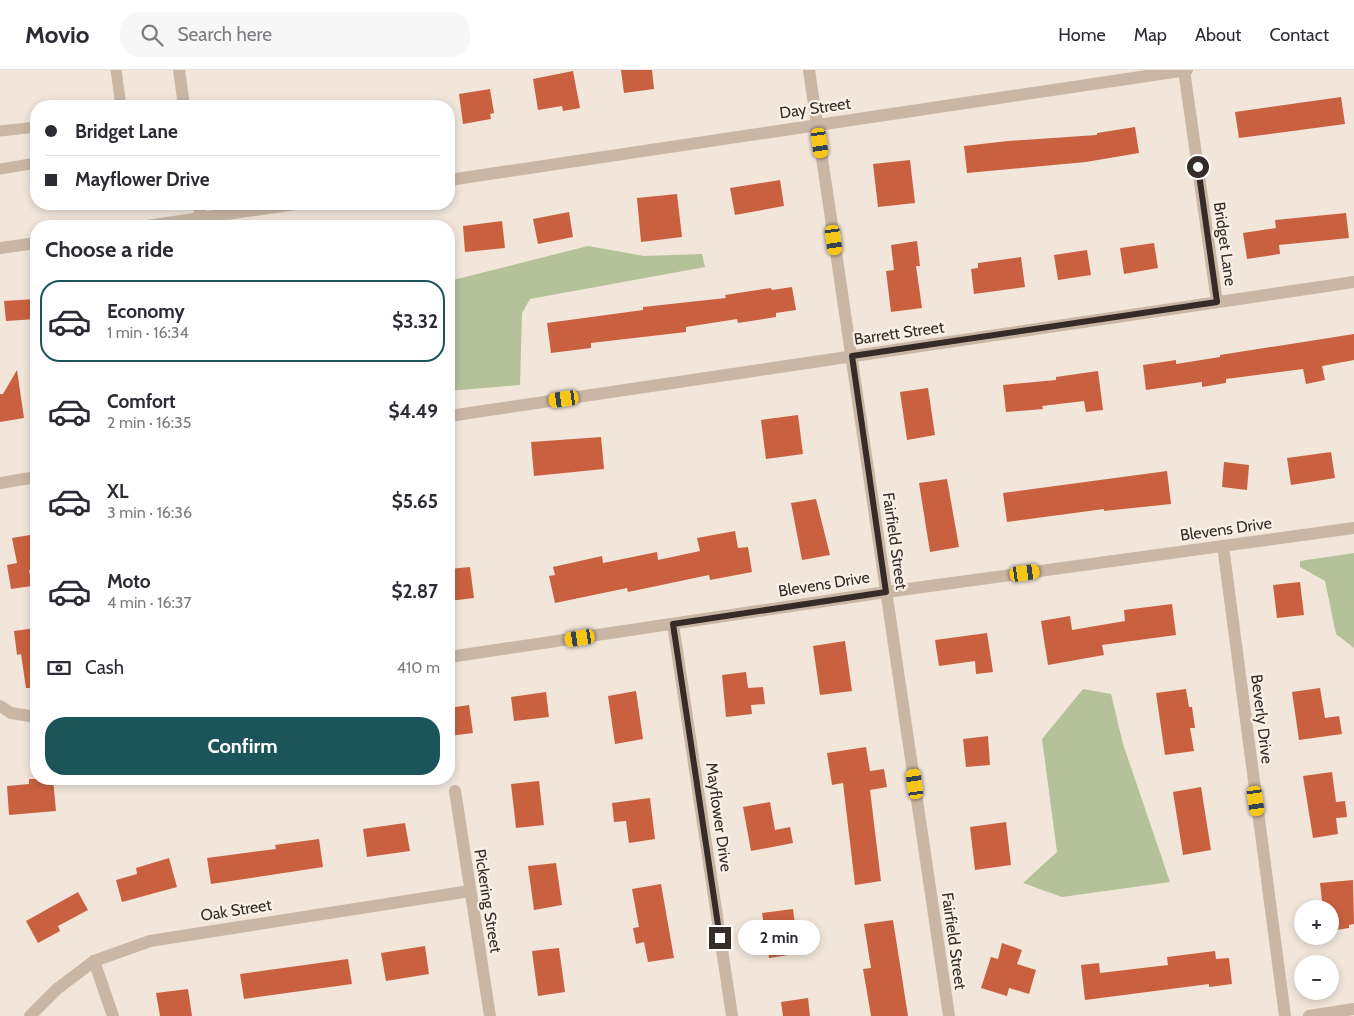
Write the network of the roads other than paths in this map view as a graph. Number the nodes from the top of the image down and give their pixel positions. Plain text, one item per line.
1 (116, 70) edge
2 (179, 70) edge
3 (809, 70) edge
4 (1186, 70) edge
5 (120, 100) edge
6 (183, 100) edge
7 (817, 124) junction
8 (30, 128) edge
9 (0, 131) edge
10 (30, 164) edge
11 (0, 169) edge
12 (455, 179) edge
13 (264, 210) edge
14 (211, 220) edge
15 (30, 244) edge
16 (0, 248) edge
17 (1354, 282) edge
18 (1217, 302) junction
19 (852, 356) junction
20 (455, 415) edge
21 (30, 479) edge
22 (0, 483) edge
23 (1354, 528) edge
24 (1223, 546) junction
25 (886, 592) junction
26 (673, 624) junction
27 (455, 656) edge
28 (0, 706) edge
29 (30, 716) edge
30 (455, 791) dead end
31 (470, 891) junction
32 (94, 962) junction
33 (1354, 1010) edge
34 (30, 1016) edge
35 (113, 1016) edge
36 (490, 1016) edge
37 (732, 1016) edge
38 (949, 1016) edge
39 (1285, 1016) edge
40 (1310, 1016) edge

1 - 5 lane
2 - 6 street
3 - 7 street, Fairfield Street
4 - 7 street, Day Street
4 - 18 street, Bridget Lane
7 - 12 street, Day Street
7 - 19 street, Fairfield Street
8 - 9 lane
10 - 11 lane
13 - 14 street
15 - 16 street
17 - 18 street, Barrett Street
18 - 19 street, Barrett Street
19 - 20 street, Barrett Street
19 - 25 street, Fairfield Street
21 - 22 street
23 - 24 street, Blevens Drive
24 - 25 street, Blevens Drive
24 - 39 street, Beverly Drive
25 - 26 street, Blevens Drive
25 - 38 street, Fairfield Street
26 - 27 street, Blevens Drive
26 - 37 street, Mayflower Drive
28 - 29 street
30 - 31 street, Pickering Street
31 - 32 street, Oak Street
31 - 36 street, Pickering Street
32 - 34 street, Oak Street
32 - 35 street
33 - 40 street

